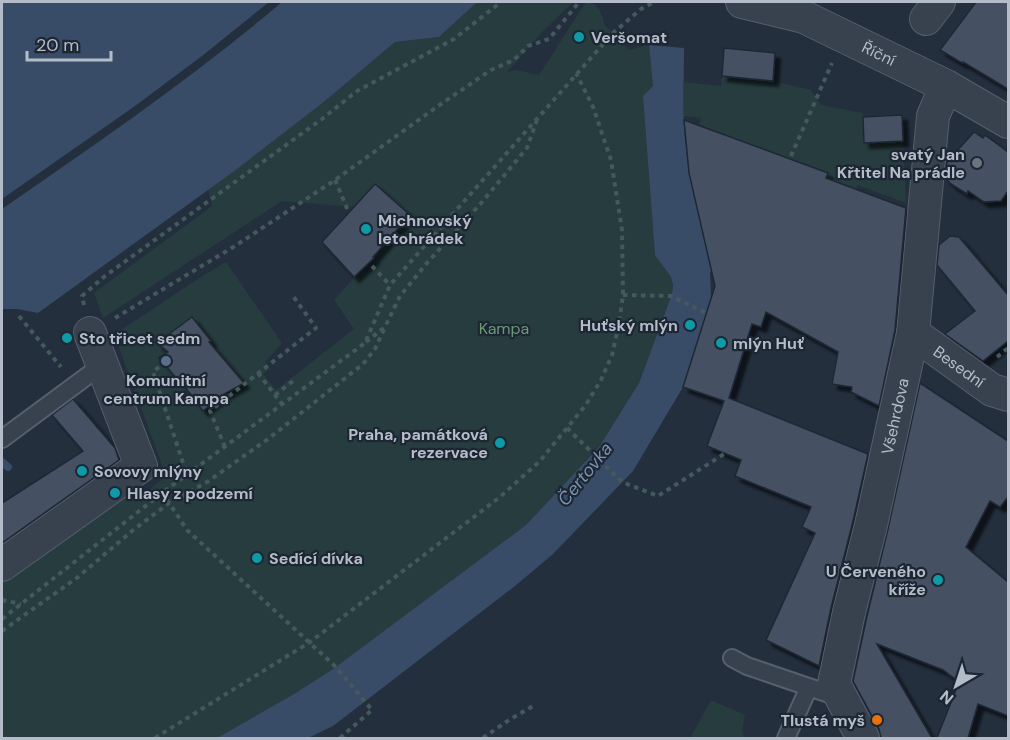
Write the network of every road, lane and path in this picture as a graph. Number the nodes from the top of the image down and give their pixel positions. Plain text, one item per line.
1 (501, 2) edge
2 (579, 2) edge
3 (654, 2) edge
4 (742, 2) edge
5 (834, 57) dead end
6 (576, 73) junction
7 (946, 86) junction
8 (539, 117) junction
9 (1008, 122) edge
10 (791, 156) dead end
11 (335, 180) junction
12 (349, 213) dead end
13 (372, 266) dead end
14 (390, 285) junction
15 (623, 295) junction
16 (294, 296) dead end
17 (706, 313) dead end
18 (19, 316) dead end
19 (385, 327) junction
20 (90, 333) junction
21 (913, 333) junction
22 (365, 343) junction
23 (102, 365) junction
24 (159, 367) dead end
25 (258, 373) junction
26 (291, 378) dead end
27 (74, 384) junction
28 (275, 395) junction
29 (1008, 395) edge
30 (282, 404) junction
31 (567, 428) junction
32 (2, 439) edge
33 (225, 447) junction
34 (724, 454) dead end
35 (187, 475) junction
36 (162, 493) junction
37 (169, 503) junction
38 (2, 565) edge
39 (2, 600) edge
40 (22, 604) junction
41 (2, 619) edge
42 (2, 631) edge
43 (310, 642) junction
44 (732, 658) dead end
45 (809, 687) junction
46 (842, 699) junction
47 (533, 706) dead end
48 (155, 738) edge
49 (340, 738) edge
50 (483, 738) edge
51 (786, 738) edge
52 (863, 738) edge

1 - 20 path
2 - 11 path
3 - 6 path
4 - 7 street, Říční
5 - 10 path
6 - 8 path
6 - 15 path
7 - 9 street, Říční
7 - 21 street, Všehrdova
8 - 14 path
8 - 19 path
11 - 12 path
11 - 20 path
13 - 14 path
14 - 22 path
15 - 17 path
15 - 31 path
16 - 25 path
18 - 27 path
19 - 22 path
19 - 37 path
20 - 23 street
21 - 29 street, Besední
21 - 46 street, Všehrdova
22 - 30 path
23 - 27 lane
23 - 38 street
24 - 35 path
25 - 28 path
25 - 33 path
26 - 28 path
27 - 32 lane
28 - 30 path
30 - 33 path
31 - 34 path
31 - 43 path
33 - 35 path
35 - 36 path
36 - 37 path
36 - 40 path
37 - 42 path
37 - 43 path
39 - 40 path
40 - 41 path
43 - 48 path
43 - 49 path
44 - 45 lane
45 - 46 lane
45 - 51 lane
46 - 52 street, Všehrdova
47 - 50 path

